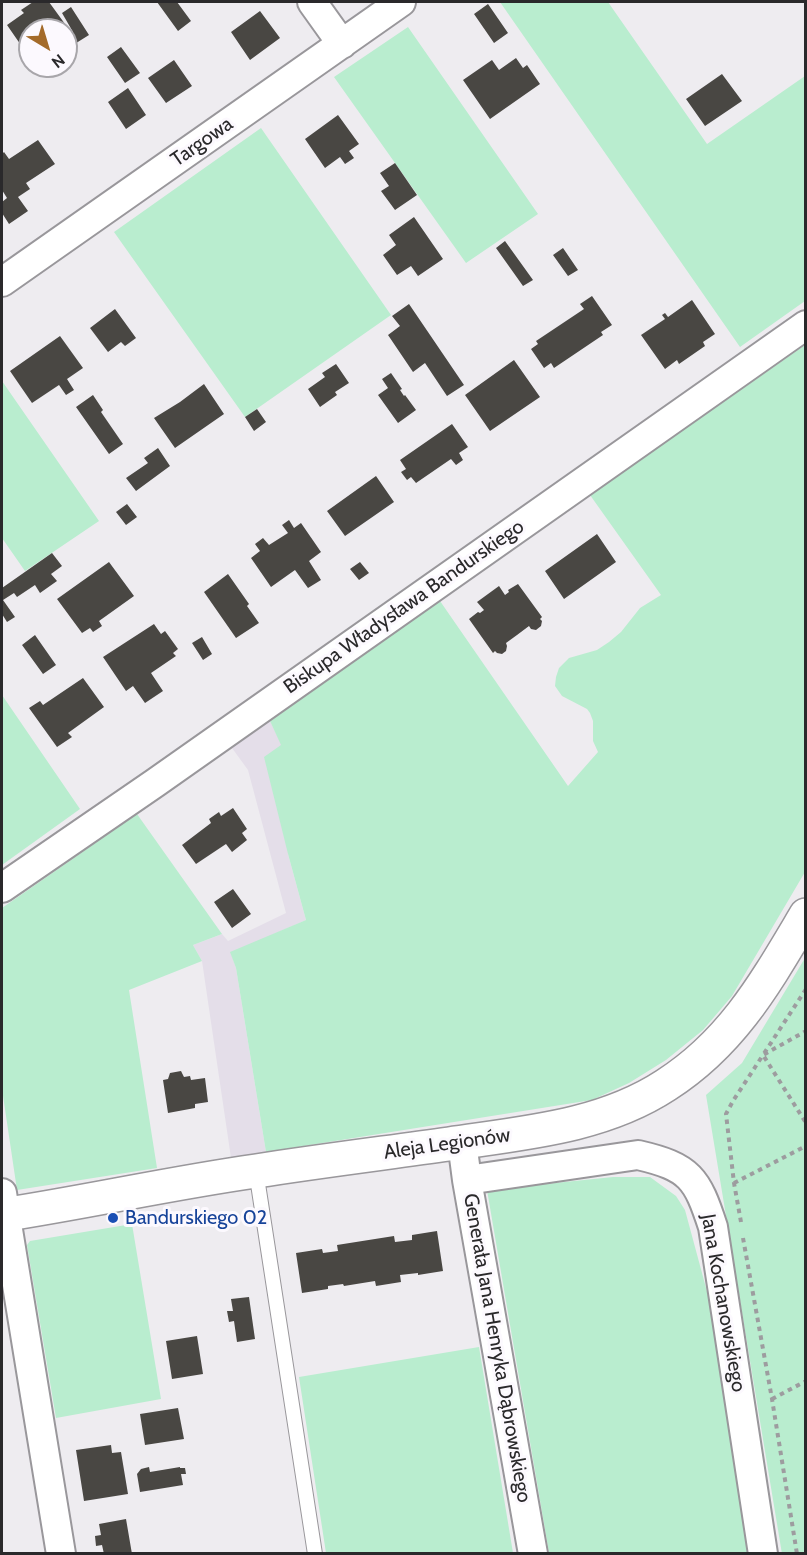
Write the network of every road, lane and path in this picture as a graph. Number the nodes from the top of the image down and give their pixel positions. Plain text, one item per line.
1 (312, 2) edge
2 (401, 2) edge
3 (342, 44) junction
4 (2, 282) edge
5 (806, 325) edge
6 (2, 888) edge
7 (806, 915) edge
8 (806, 989) edge
9 (806, 1031) edge
10 (763, 1055) junction
11 (806, 1123) edge
12 (462, 1142) junction
13 (806, 1146) edge
14 (256, 1171) junction
15 (467, 1180) junction
16 (734, 1183) junction
17 (3, 1208) edge
18 (806, 1381) edge
19 (772, 1399) junction
20 (61, 1554) edge
21 (315, 1554) edge
22 (533, 1554) edge
23 (764, 1554) edge
24 (797, 1554) edge

1 - 3 street
2 - 3 street, Targowa
3 - 4 street, Targowa
5 - 6 street, Biskupa Władysława Bandurskiego
7 - 12 street, Aleja Legionów
8 - 10 path
9 - 10 path
10 - 11 path
10 - 16 path
12 - 14 street, Aleja Legionów
12 - 15 street, Generała Jana Henryka Dąbrowskiego
13 - 16 path
14 - 17 street, Aleja Legionów
14 - 21 lane
15 - 22 street, Generała Jana Henryka Dąbrowskiego
15 - 23 street, Jana Kochanowskiego
16 - 19 path
17 - 20 street
18 - 19 path
19 - 24 path

